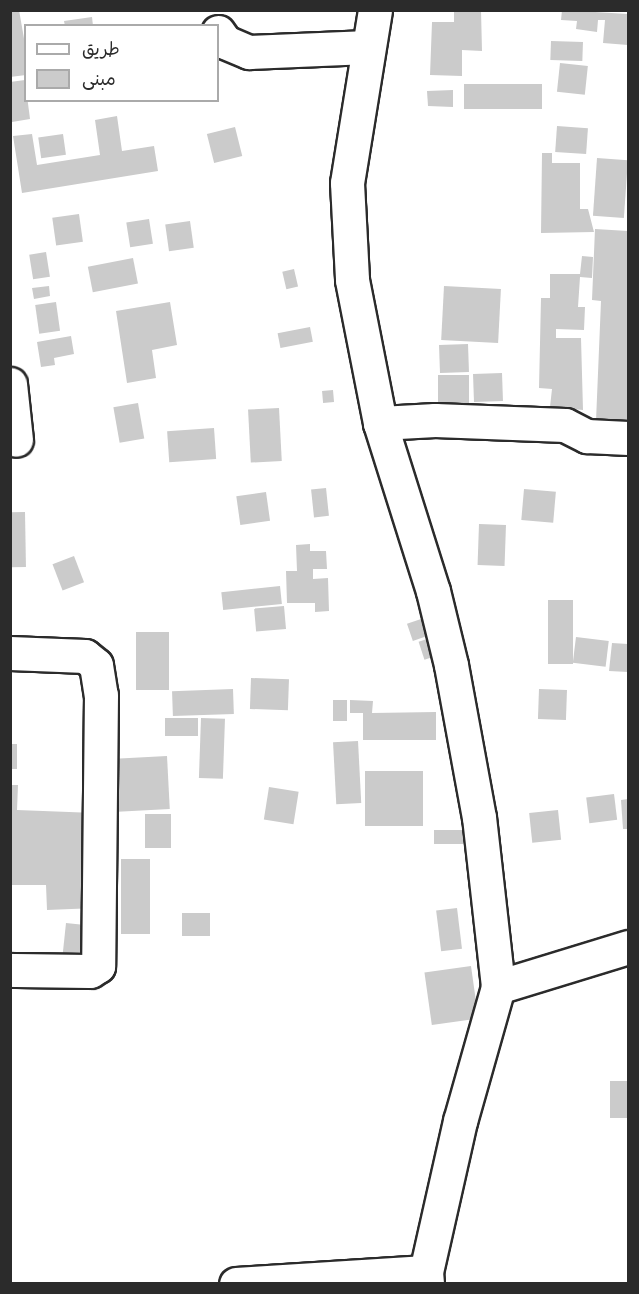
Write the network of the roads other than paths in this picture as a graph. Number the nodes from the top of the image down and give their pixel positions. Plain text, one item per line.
1 (375, 10) edge
2 (219, 33) edge
3 (368, 47) junction
4 (10, 384) edge
5 (380, 423) junction
6 (628, 438) edge
7 (16, 440) dead end
8 (10, 653) edge
9 (628, 947) edge
10 (10, 970) edge
11 (498, 987) junction
12 (427, 1278) edge
13 (236, 1284) edge

1 - 3 street
2 - 3 street
3 - 5 street
4 - 7 street
5 - 6 street
5 - 11 street
8 - 10 street
9 - 11 street
11 - 12 street
12 - 13 street

